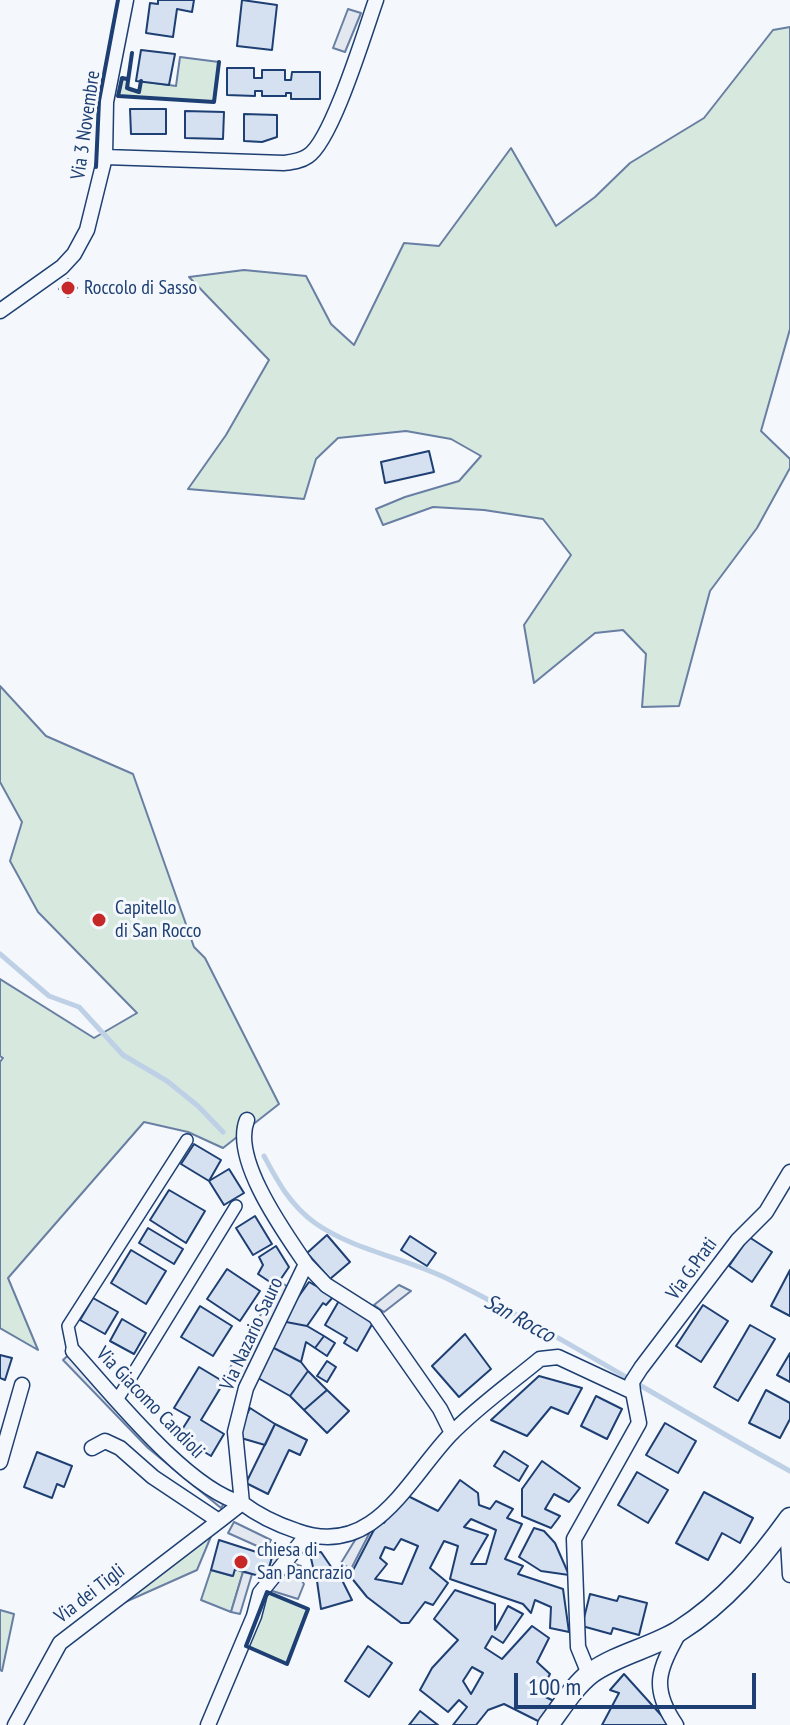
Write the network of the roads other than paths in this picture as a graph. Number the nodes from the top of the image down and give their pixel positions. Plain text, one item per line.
1 (126, 0) edge
2 (376, 0) edge
3 (105, 157) junction
4 (0, 311) edge
5 (247, 1120) dead end
6 (187, 1140) dead end
7 (790, 1172) edge
8 (236, 1206) dead end
9 (306, 1264) junction
10 (73, 1351) joint
11 (22, 1385) dead end
12 (632, 1387) junction
13 (117, 1400) junction
14 (452, 1433) junction
15 (92, 1448) dead end
16 (0, 1462) edge
17 (242, 1503) junction
18 (788, 1520) edge
19 (219, 1521) junction
20 (307, 1535) junction
21 (790, 1575) edge
22 (681, 1630) junction
23 (589, 1674) junction
24 (15, 1725) edge
25 (208, 1725) edge
26 (548, 1725) edge
27 (676, 1725) edge

1 - 3 street, Via 3 Novembre
2 - 3 street
3 - 4 street, Via 3 Novembre
5 - 9 street
6 - 10 street
7 - 12 street, Via G.Prati
8 - 13 street
9 - 14 street, Via Nazario Sauro
9 - 17 street, Via Nazario Sauro
10 - 13 street, Via Giacomo Candioli
11 - 16 street
12 - 14 street
12 - 23 street
13 - 17 street, Via Giacomo Candioli
14 - 20 street
15 - 19 street
17 - 19 street
17 - 20 street
18 - 21 street
18 - 22 main road
19 - 24 street, Via dei Tigli
20 - 25 street
22 - 23 main road
22 - 27 street
23 - 26 main road

